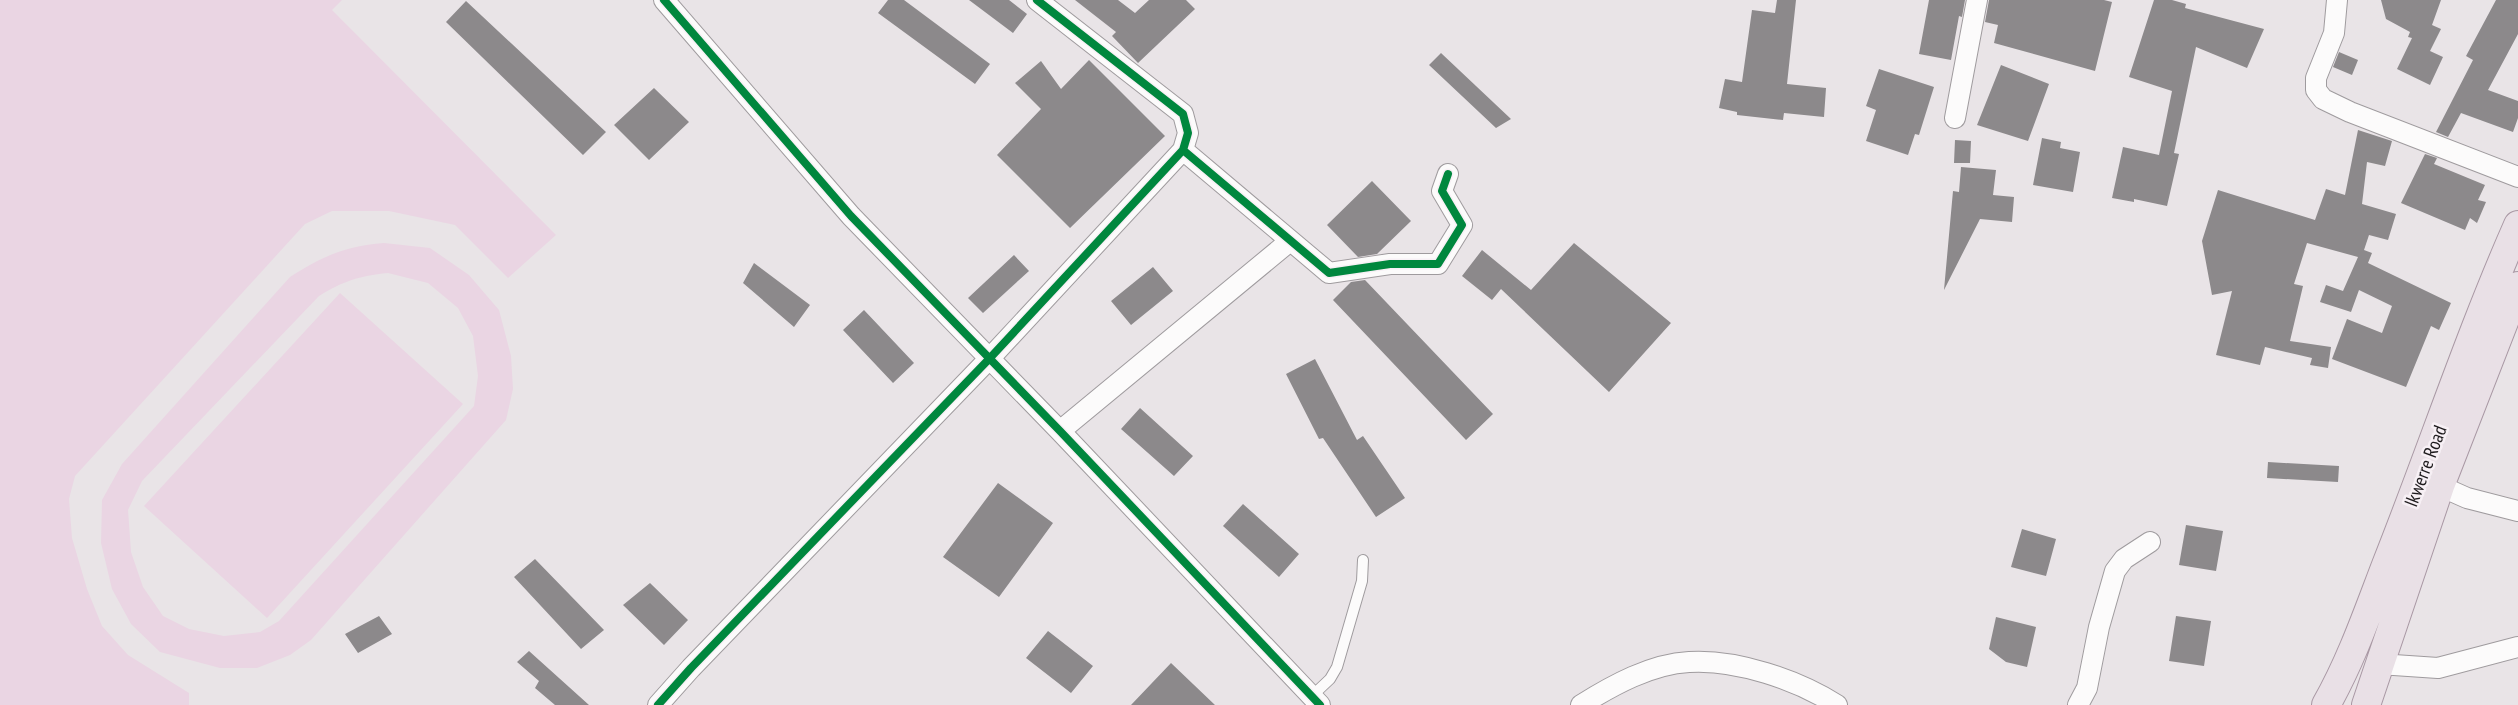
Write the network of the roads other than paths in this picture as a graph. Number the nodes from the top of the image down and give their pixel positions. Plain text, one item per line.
1 (664, 0) edge
2 (1037, 0) edge
3 (1978, 0) edge
4 (2337, 0) edge
5 (1955, 118) dead end
6 (1183, 150) junction
7 (1448, 174) dead end
8 (2518, 177) edge
9 (2518, 225) edge
10 (1290, 241) junction
11 (2518, 286) edge
12 (990, 358) junction
13 (1060, 431) junction
14 (2440, 486) junction
15 (2518, 511) edge
16 (2150, 542) dead end
17 (1363, 560) dead end
18 (2518, 647) edge
19 (2379, 664) junction
20 (1316, 700) edge
21 (658, 705) edge
22 (1581, 705) edge
23 (1837, 705) edge
24 (2078, 705) edge
25 (2326, 705) edge
26 (2366, 705) edge

1 - 12 street
2 - 6 street
3 - 5 street
4 - 8 street
6 - 10 street
6 - 12 street
7 - 10 street
9 - 25 main road, Ikwerre Road
10 - 13 street
11 - 14 main road, Ikwerre Road
12 - 13 street
12 - 21 street
13 - 20 street
14 - 15 street
14 - 19 main road, Ikwerre Road
16 - 24 street
17 - 20 lane
18 - 19 street
19 - 26 main road, Ikwerre Road
22 - 23 street

